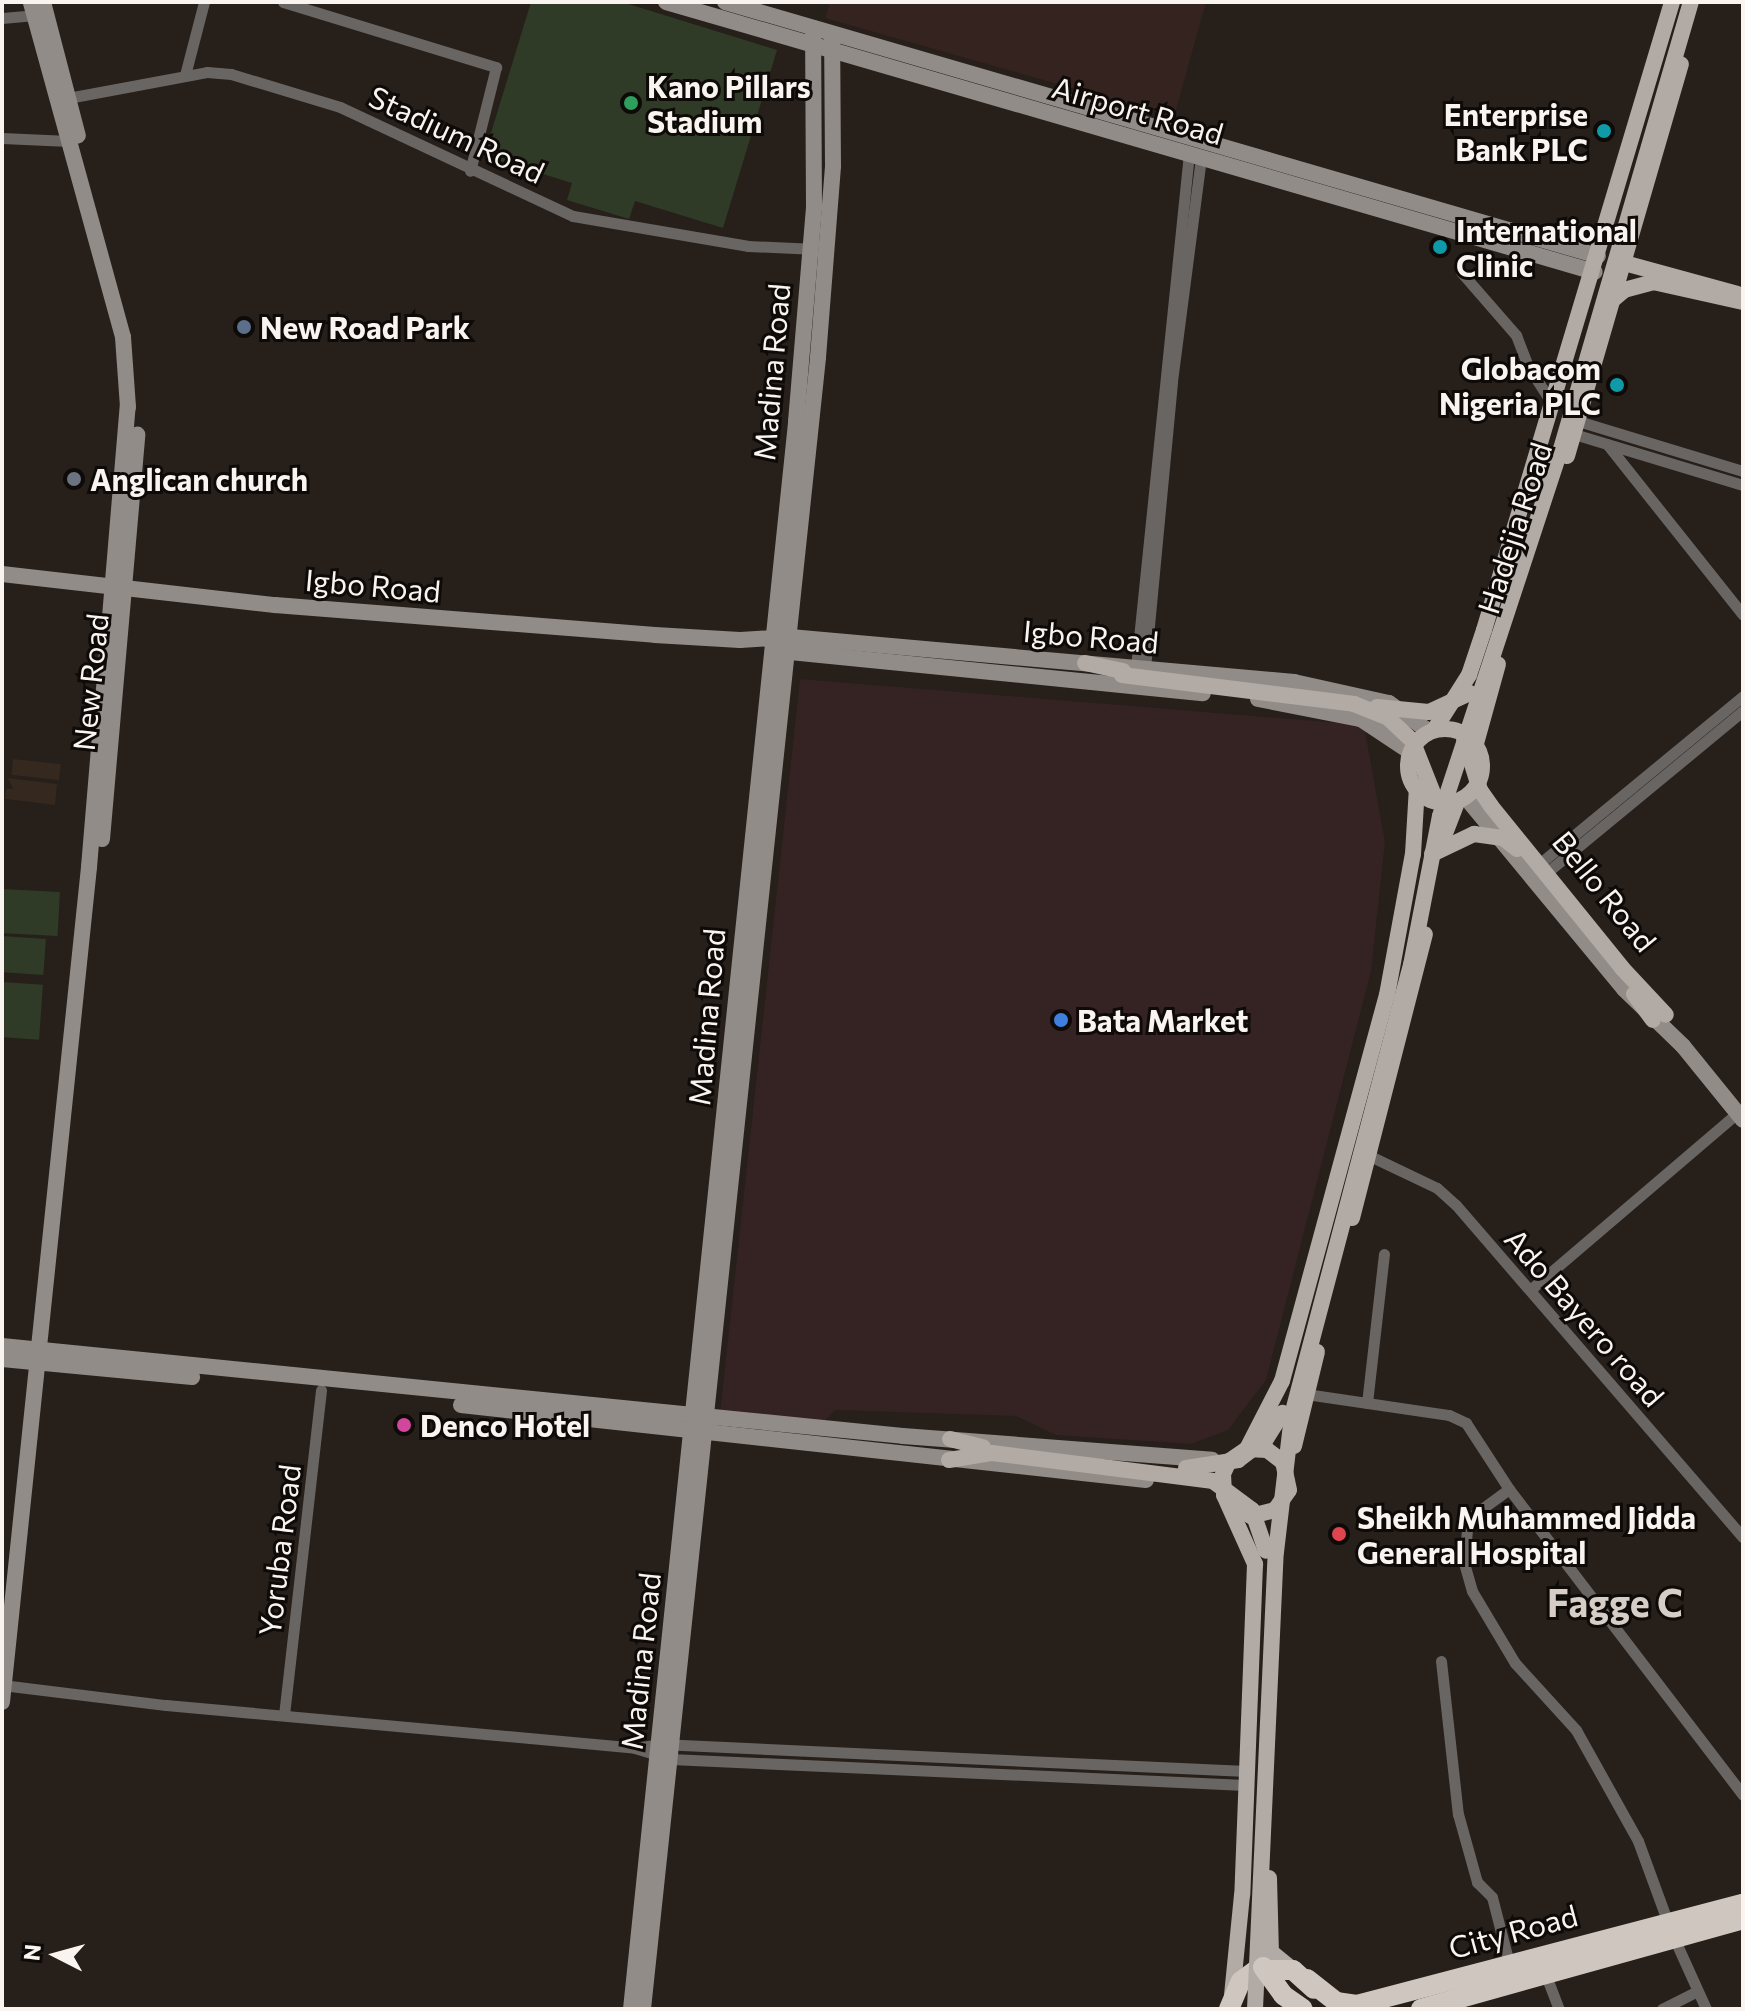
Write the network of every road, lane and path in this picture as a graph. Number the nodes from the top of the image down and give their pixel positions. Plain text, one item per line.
1 (204, 2) edge
2 (283, 2) edge
3 (666, 2) edge
4 (725, 2) edge
5 (1672, 2) edge
6 (1680, 2) edge
7 (1691, 2) edge
8 (1698, 2) edge
9 (36, 6) edge
10 (2, 18) edge
11 (813, 28) junction
12 (832, 34) junction
13 (813, 47) junction
14 (835, 52) junction
15 (185, 75) junction
16 (57, 79) junction
17 (68, 98) junction
18 (2, 138) edge
19 (69, 141) junction
20 (1195, 155) junction
21 (470, 171) junction
22 (819, 248) junction
23 (107, 254) junction
24 (1596, 264) junction
25 (1623, 270) junction
26 (1461, 272) dead end
27 (1743, 295) edge
28 (1743, 302) edge
29 (1743, 310) edge
30 (1600, 311) junction
31 (1553, 406) junction
32 (1576, 428) junction
33 (1607, 444) junction
34 (1634, 445) junction
35 (1743, 471) edge
36 (1743, 485) edge
37 (2, 574) edge
38 (120, 586) junction
39 (1743, 615) edge
40 (780, 644) junction
41 (1131, 670) junction
42 (1085, 672) junction
43 (1470, 693) junction
44 (1743, 696) edge
45 (1743, 711) edge
46 (1431, 729) junction
47 (1469, 743) junction
48 (1412, 753) junction
49 (1479, 776) junction
50 (1417, 787) junction
51 (1435, 798) junction
52 (1461, 802) junction
53 (1432, 854) junction
54 (1547, 865) junction
55 (1621, 970) junction
56 (1660, 1018) junction
57 (1741, 1115) edge
58 (1370, 1156) junction
59 (1384, 1254) dead end
60 (1530, 1290) junction
61 (2, 1346) edge
62 (2, 1359) edge
63 (41, 1361) junction
64 (321, 1390) junction
65 (1306, 1394) junction
66 (1367, 1403) junction
67 (1282, 1413) junction
68 (700, 1424) junction
69 (950, 1439) junction
70 (1247, 1449) junction
71 (992, 1450) junction
72 (949, 1460) junction
73 (1229, 1461) junction
74 (1289, 1471) junction
75 (1509, 1489) junction
76 (1289, 1490) junction
77 (1226, 1499) junction
78 (1743, 1537) edge
79 (1266, 1551) junction
80 (1441, 1661) dead end
81 (3, 1685) edge
82 (2, 1702) edge
83 (284, 1715) junction
84 (666, 1751) junction
85 (1246, 1778) junction
86 (1743, 1795) edge
87 (1743, 1904) edge
88 (1743, 1919) edge
89 (1671, 1930) junction
90 (1261, 1962) junction
91 (1514, 1965) junction
92 (1541, 1965) junction
93 (1300, 1974) junction
94 (1697, 1991) junction
95 (1235, 2005) edge
96 (1362, 2008) edge
97 (631, 2009) edge
98 (643, 2009) edge
99 (1255, 2009) edge
100 (1303, 2009) edge
101 (1321, 2009) edge
102 (1421, 2009) edge
103 (1559, 2009) edge
104 (1662, 2009) edge
105 (1706, 2009) edge

1 - 15 street
2 - 21 street
3 - 13 main road, Airport Road
4 - 11 main road, Airport Road
5 - 24 main road, Hadejia Road
6 - 43 main road
7 - 30 main road, bridge
8 - 25 main road, Hadejia Road
9 - 10 street
9 - 16 main road, New Road
11 - 12 main road, Airport Road
11 - 13 main road, Madina Road
12 - 14 main road, Madina Road
12 - 24 main road, Airport Road
13 - 14 main road, Airport Road
13 - 22 main road, Madina Road
14 - 20 main road, Airport Road
14 - 22 main road, Madina Road
15 - 17 street, Stadium Road
15 - 21 street, Stadium Road
16 - 17 main road, New Road
16 - 19 main road, New Road
17 - 23 main road, New Road
18 - 19 street
19 - 23 main road, New Road
20 - 24 main road, Airport Road
20 - 41 street
21 - 22 street, Stadium Road
22 - 40 main road, Madina Road
23 - 38 main road, New Road
24 - 25 main road
24 - 31 main road, Hadejia Road
25 - 27 main road
25 - 29 main road
25 - 32 main road, Hadejia Road
26 - 31 street
28 - 30 main road, bridge
30 - 47 main road, bridge
31 - 46 main road, Hadejia Road
32 - 33 street
32 - 34 street
32 - 47 main road, Hadejia Road
33 - 34 street
33 - 39 street
34 - 35 street
34 - 36 street
37 - 38 main road, Igbo Road
38 - 40 main road, Igbo Road
38 - 63 main road, New Road
40 - 42 main road, Igbo Road
40 - 68 main road, Madina Road
41 - 42 main road
41 - 43 main road, bridge
41 - 46 main road, Igbo Road
41 - 51 main road, bridge
42 - 48 main road, Igbo Road
43 - 51 main road
44 - 54 street
45 - 54 street
46 - 47 main road
46 - 48 main road, Hadejia Road
47 - 49 main road
47 - 53 main road, bridge
47 - 55 main road, bridge
48 - 50 main road
49 - 52 main road
49 - 54 main road, Bello Road
50 - 52 main road
50 - 70 main road
51 - 67 main road
52 - 56 main road, Bello Road
52 - 58 main road
53 - 55 main road, bridge
53 - 90 main road, bridge
54 - 56 main road, Bello Road
55 - 56 main road
56 - 57 main road, Bello Road
57 - 60 street
58 - 60 street, Ado Bayero road
58 - 65 main road
59 - 66 street
60 - 78 street, Ado Bayero road
61 - 63 main road
62 - 63 main road
63 - 64 main road
63 - 68 main road
63 - 81 main road, New Road
64 - 68 main road
64 - 83 street, Yoruba Road
65 - 66 street
65 - 74 main road
66 - 75 street
67 - 71 main road, bridge
67 - 79 main road, bridge
68 - 69 main road
68 - 72 main road
68 - 84 main road, Madina Road
69 - 71 main road
69 - 73 main road
70 - 73 main road
70 - 74 main road
71 - 72 main road
71 - 79 main road, bridge
72 - 77 main road
73 - 77 main road
74 - 76 main road
75 - 86 street
75 - 89 street
76 - 77 main road
76 - 93 main road
77 - 85 main road
79 - 95 main road
80 - 91 street
81 - 82 main road, New Road
81 - 83 street
83 - 84 street
84 - 85 street
84 - 97 main road, Madina Road
84 - 98 main road, Madina Road
85 - 95 main road
87 - 89 highway, City Road
88 - 89 highway, City Road
89 - 92 highway, City Road
89 - 94 street
90 - 99 main road, bridge
90 - 100 highway, bridge
91 - 92 highway, City Road
91 - 96 highway, City Road
92 - 102 highway, City Road
92 - 103 street
93 - 95 highway
93 - 96 highway, City Road
93 - 101 highway
94 - 104 street
94 - 105 street

